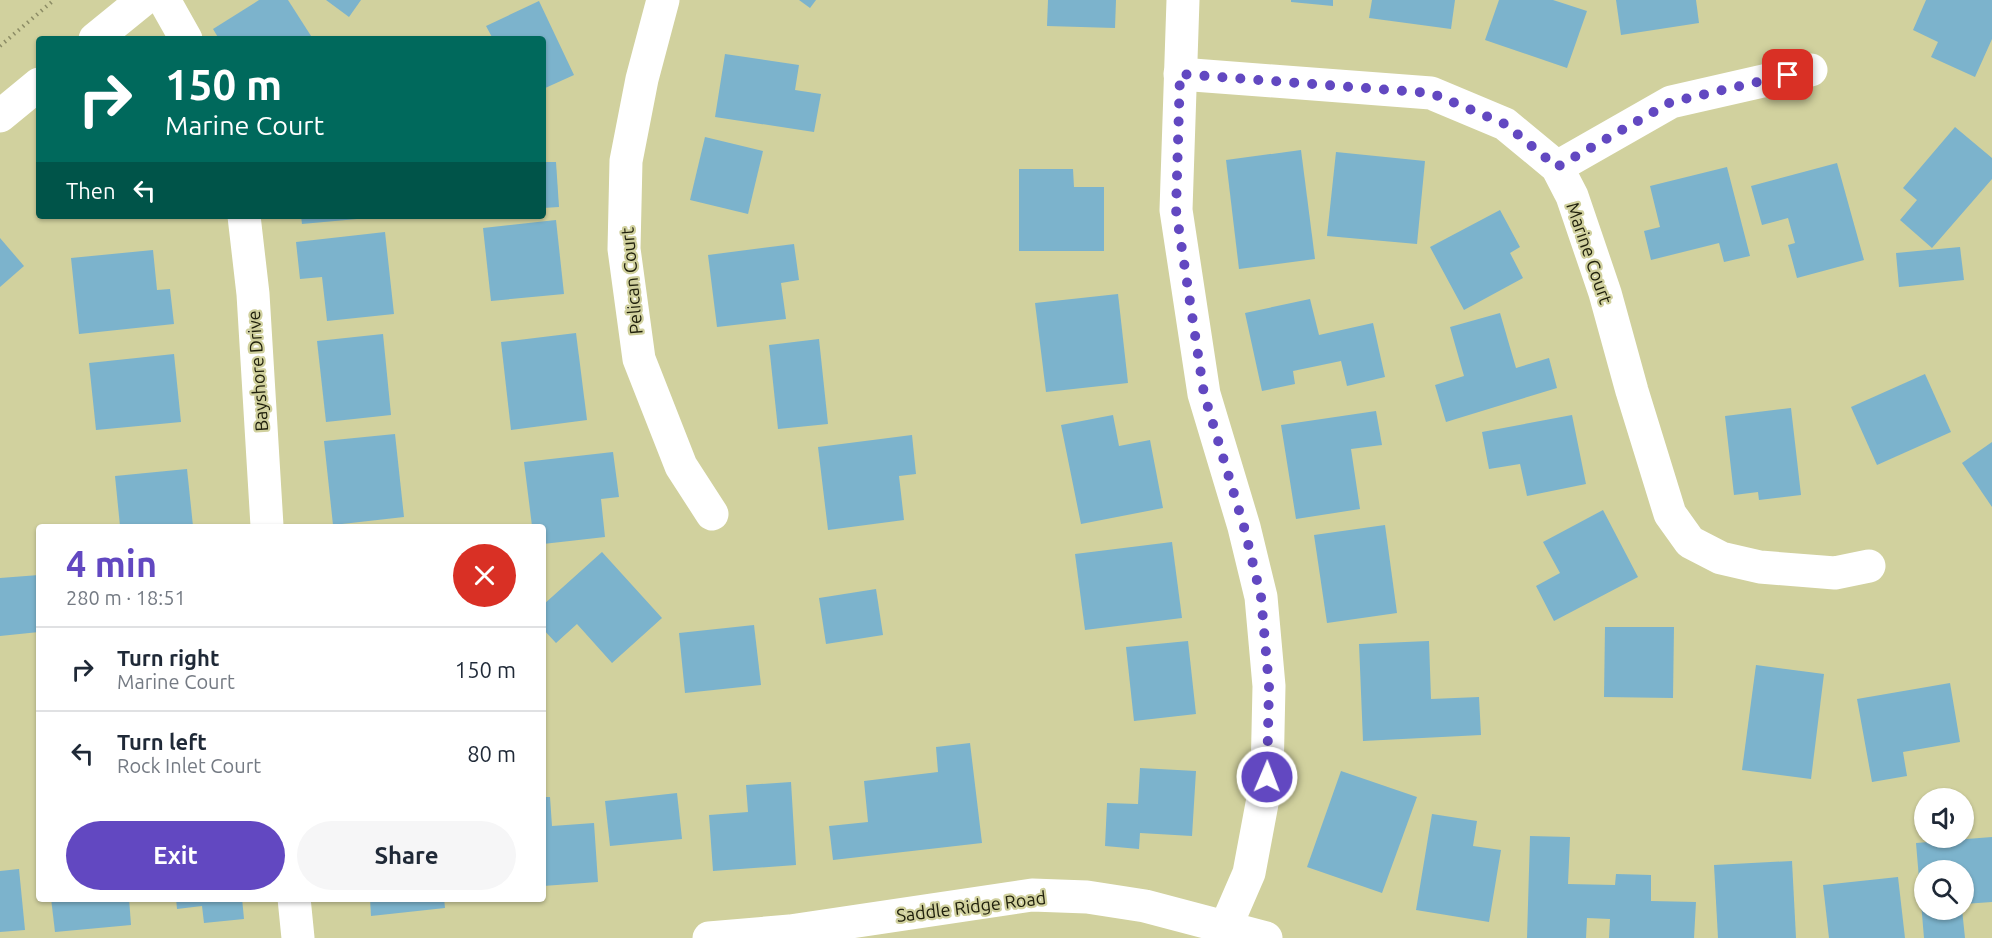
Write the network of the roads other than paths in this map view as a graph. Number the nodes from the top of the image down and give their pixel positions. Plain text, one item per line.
1 (143, 0) edge
2 (164, 0) edge
3 (663, 0) edge
4 (1183, 0) edge
5 (99, 36) edge
6 (184, 36) edge
7 (1811, 70) dead end
8 (1180, 74) junction
9 (36, 86) edge
10 (0, 116) edge
11 (1557, 167) junction
12 (244, 219) edge
13 (712, 514) dead end
14 (267, 524) edge
15 (1869, 566) dead end
16 (294, 902) edge
17 (1226, 926) junction
18 (791, 934) edge
19 (298, 938) edge
20 (709, 938) edge
21 (1266, 938) edge

1 - 5 street
2 - 6 street
3 - 13 street, Pelican Court
4 - 8 street
7 - 11 street
8 - 11 street, Marine Court
8 - 17 street
9 - 10 street
11 - 15 street, Marine Court
12 - 14 street, Bayshore Drive
16 - 19 street
17 - 18 street, Saddle Ridge Road
17 - 21 street, Saddle Ridge Road
18 - 20 street, Saddle Ridge Road

